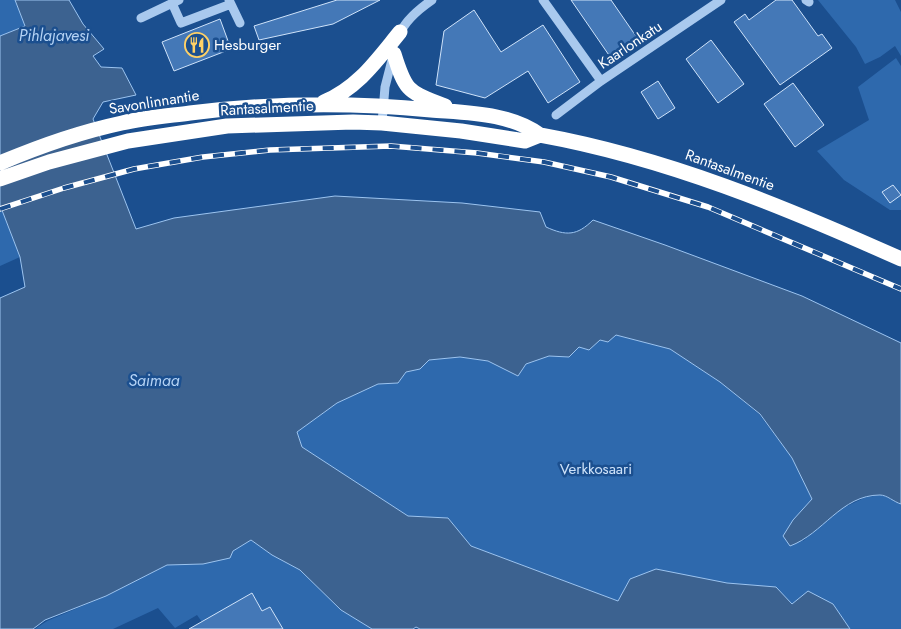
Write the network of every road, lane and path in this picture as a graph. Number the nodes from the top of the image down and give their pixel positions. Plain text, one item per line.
1 (432, 0) edge
2 (543, 0) edge
3 (721, 0) edge
4 (175, 2) edge
5 (230, 2) edge
6 (140, 18) dead end
7 (240, 23) dead end
8 (400, 32) junction
9 (394, 54) junction
10 (601, 81) junction
11 (320, 103) junction
12 (383, 106) junction
13 (463, 112) junction
14 (556, 115) dead end
15 (382, 123) junction
16 (546, 136) junction
17 (0, 163) edge
18 (0, 179) edge
19 (901, 259) edge

1 - 8 street
2 - 10 street
3 - 10 street, Kaarlonkatu
4 - 5 street
4 - 6 street
5 - 7 street
8 - 9 street
8 - 11 highway
9 - 12 street
9 - 13 highway
10 - 14 street, Kaarlonkatu
11 - 12 highway, Rantasalmentie
11 - 17 highway, Savonlinnantie
12 - 13 highway, Rantasalmentie
12 - 15 street
13 - 16 highway, Rantasalmentie
15 - 16 highway, Rantasalmentie
15 - 18 highway, Rantasalmentie
16 - 19 highway, Rantasalmentie

